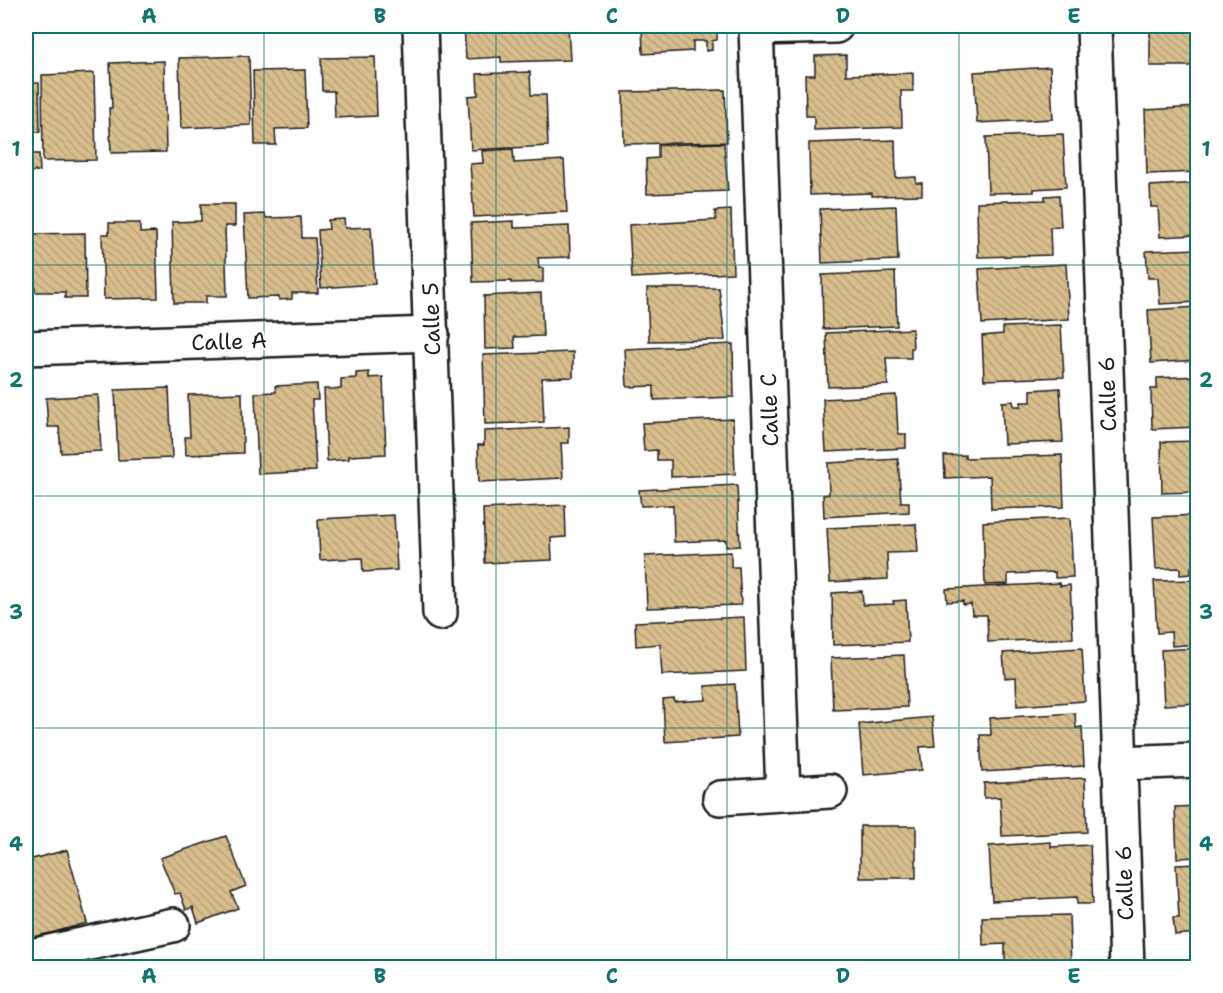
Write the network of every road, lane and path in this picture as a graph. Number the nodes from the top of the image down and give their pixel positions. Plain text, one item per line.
1 (420, 26) edge
2 (836, 26) edge
3 (1094, 26) edge
4 (756, 27) edge
5 (432, 334) junction
6 (26, 348) edge
7 (440, 613) dead end
8 (1197, 760) edge
9 (1119, 763) junction
10 (830, 791) dead end
11 (783, 794) junction
12 (720, 798) dead end
13 (173, 926) dead end
14 (26, 957) edge
15 (1127, 968) edge

1 - 5 street, Calle 5
2 - 4 street
3 - 9 street, Calle 6
4 - 11 street, Calle C
5 - 6 street, Calle A
5 - 7 street, Calle 5
8 - 9 street
9 - 15 street, Calle 6
10 - 11 street
11 - 12 street
13 - 14 street

